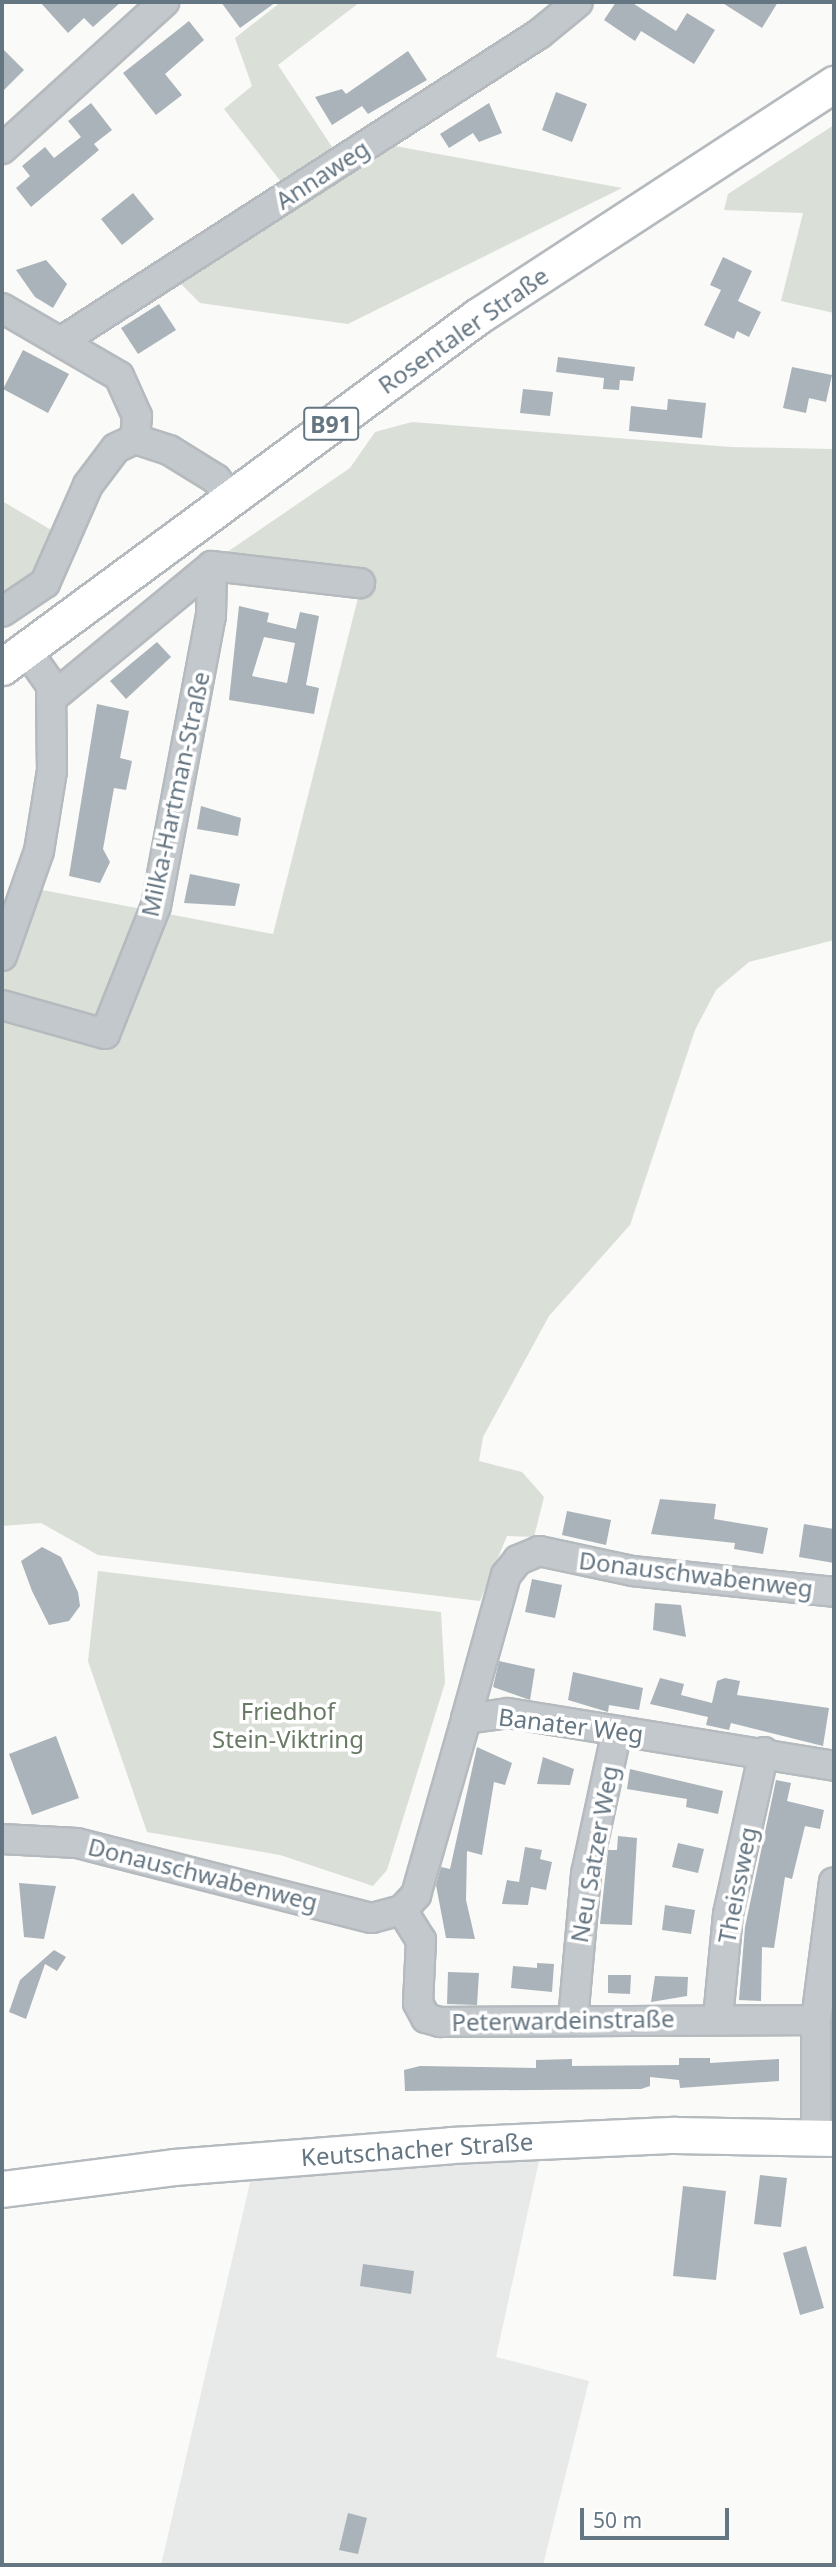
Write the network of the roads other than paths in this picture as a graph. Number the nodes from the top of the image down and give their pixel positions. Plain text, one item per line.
1 (164, 2) edge
2 (578, 2) edge
3 (834, 84) edge
4 (4, 142) edge
5 (2, 308) edge
6 (62, 341) junction
7 (135, 439) junction
8 (229, 496) junction
9 (212, 566) junction
10 (360, 583) dead end
11 (2, 612) edge
12 (14, 658) edge
13 (53, 697) junction
14 (2, 956) edge
15 (2, 1006) edge
16 (834, 1592) edge
17 (466, 1719) junction
18 (617, 1731) junction
19 (764, 1752) junction
20 (834, 1766) edge
21 (2, 1839) edge
22 (834, 1882) edge
23 (402, 1910) junction
24 (718, 2018) junction
25 (816, 2020) junction
26 (573, 2021) junction
27 (825, 2083) edge
28 (825, 2138) edge
29 (2, 2189) edge

1 - 4 street
2 - 6 street, Annaweg
3 - 8 main road, Rosentaler Straße / B91
5 - 6 street
6 - 7 street
7 - 8 street
7 - 11 street
8 - 12 main road, Rosentaler Straße / B91
9 - 10 street
9 - 13 street
9 - 15 street, Milka-Hartman-Straße
12 - 13 street
13 - 14 street
16 - 17 street, Donauschwabenweg
17 - 18 street, Banater Weg
17 - 23 street, Banater Weg
18 - 19 street, Banater Weg
18 - 26 street, Neu Satzer Weg
19 - 20 street, Banater Weg
19 - 24 street, Theissweg
21 - 23 street, Donauschwabenweg
22 - 25 street
23 - 26 street, Peterwardeinstraße
24 - 25 street, Peterwardeinstraße
24 - 26 street, Peterwardeinstraße
25 - 27 street
27 - 28 street
28 - 29 main road, Keutschacher Straße

